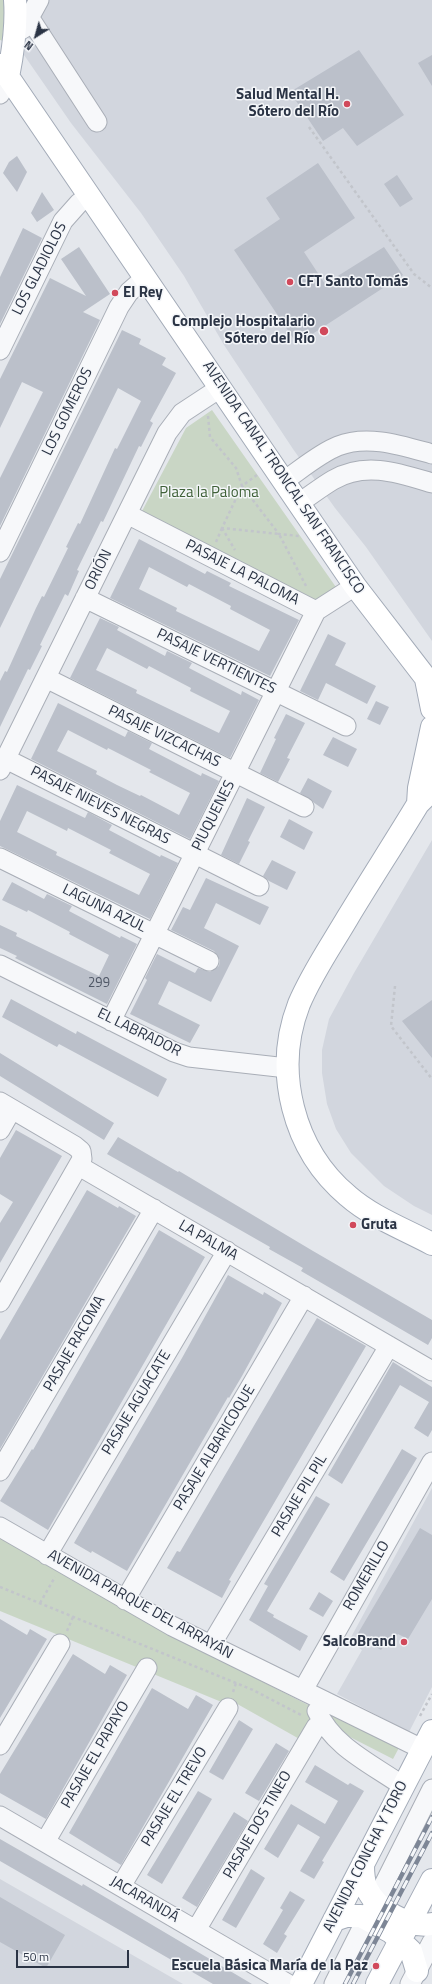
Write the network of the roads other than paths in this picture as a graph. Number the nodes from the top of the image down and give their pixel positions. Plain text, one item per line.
1 (16, 0) edge
2 (35, 7) edge
3 (7, 45) edge
4 (3, 79) edge
5 (97, 122) dead end
6 (89, 196) junction
7 (145, 278) junction
8 (0, 350) edge
9 (213, 392) junction
10 (432, 454) edge
11 (278, 472) junction
12 (432, 483) edge
13 (299, 503) junction
14 (127, 514) junction
15 (0, 552) edge
16 (355, 586) junction
17 (85, 598) junction
18 (316, 611) junction
19 (46, 678) junction
20 (429, 682) edge
21 (276, 692) junction
22 (432, 709) edge
23 (346, 726) dead end
24 (432, 726) edge
25 (3, 764) edge
26 (236, 773) junction
27 (425, 797) edge
28 (304, 807) dead end
29 (195, 854) junction
30 (0, 858) edge
31 (259, 886) dead end
32 (155, 934) junction
33 (209, 961) dead end
34 (0, 965) edge
35 (112, 1021) junction
36 (287, 1068) junction
37 (6, 1105) edge
38 (0, 1130) edge
39 (79, 1166) junction
40 (152, 1214) junction
41 (432, 1244) edge
42 (227, 1252) junction
43 (304, 1296) junction
44 (0, 1302) edge
45 (389, 1346) junction
46 (432, 1372) edge
47 (432, 1462) edge
48 (0, 1471) edge
49 (0, 1527) edge
50 (55, 1559) junction
51 (125, 1600) junction
52 (60, 1644) dead end
53 (211, 1645) junction
54 (147, 1668) dead end
55 (302, 1690) junction
56 (228, 1708) dead end
57 (319, 1725) junction
58 (427, 1740) edge
59 (0, 1745) edge
60 (403, 1786) junction
61 (432, 1789) edge
62 (0, 1816) edge
63 (45, 1842) junction
64 (363, 1864) junction
65 (432, 1880) edge
66 (121, 1886) junction
67 (370, 1909) junction
68 (334, 1920) junction
69 (432, 1924) edge
70 (196, 1930) junction
71 (405, 1931) junction
72 (432, 1942) edge
73 (413, 1978) edge
74 (288, 1984) edge
75 (300, 1984) edge
76 (334, 1984) edge
77 (377, 1984) edge

1 - 2 street
1 - 3 main road, AVENIDA CANAL TRONCAL SAN FRANCISCO
2 - 3 street
2 - 5 street
3 - 4 main road, AVENIDA CANAL TRONCAL SAN FRANCISCO
4 - 6 main road, AVENIDA CANAL TRONCAL SAN FRANCISCO
6 - 7 main road, AVENIDA CANAL TRONCAL SAN FRANCISCO
6 - 8 street, LOS GLADIOLOS
7 - 9 main road, AVENIDA CANAL TRONCAL SAN FRANCISCO
7 - 15 street, LOS GOMEROS
9 - 11 main road, AVENIDA CANAL TRONCAL SAN FRANCISCO
9 - 14 street, ORIÓN
10 - 11 street
11 - 13 main road, AVENIDA CANAL TRONCAL SAN FRANCISCO
12 - 13 street
13 - 16 main road, AVENIDA CANAL TRONCAL SAN FRANCISCO
14 - 17 street, ORIÓN
14 - 18 street, PASAJE LA PALOMA
16 - 18 street, PASAJE LA PALOMA
16 - 20 main road, AVENIDA CANAL TRONCAL SAN FRANCISCO
17 - 19 street, ORIÓN
17 - 21 street, PASAJE VERTIENTES
18 - 21 street, PIUQUENES
19 - 25 street, ORIÓN
19 - 26 street, PASAJE VIZCACHAS
20 - 22 main road, AVENIDA CANAL TRONCAL SAN FRANCISCO
21 - 23 street, PASAJE VERTIENTES
21 - 26 street, PIUQUENES
24 - 27 main road
25 - 29 street, PASAJE NIEVES NEGRAS
26 - 28 street, PASAJE VIZCACHAS
26 - 29 street, PIUQUENES
27 - 36 main road
29 - 31 street, PASAJE NIEVES NEGRAS
29 - 32 street, PIUQUENES
30 - 32 street, LAGUNA AZUL
32 - 33 street, LAGUNA AZUL
32 - 35 street, PIUQUENES
34 - 35 street, EL LABRADOR
35 - 36 street, EL LABRADOR
36 - 41 main road
37 - 38 street
37 - 39 street
39 - 40 street, LA PALMA
39 - 44 street
40 - 42 street, LA PALMA
40 - 48 street, PASAJE RACOMA
42 - 43 street, LA PALMA
42 - 50 street, PASAJE AGUACATE
43 - 45 street, LA PALMA
43 - 51 street, PASAJE ALBARICOQUE
45 - 46 street, LA PALMA
45 - 53 street, PASAJE PIL PIL
47 - 55 street, ROMERILLO
49 - 50 street, AVENIDA PARQUE DEL ARRAYÁN
50 - 51 street, AVENIDA PARQUE DEL ARRAYÁN
51 - 53 street, AVENIDA PARQUE DEL ARRAYÁN
52 - 59 street
53 - 55 street, AVENIDA PARQUE DEL ARRAYÁN
54 - 63 street, PASAJE EL PAPAYO
55 - 57 street, AVENIDA PARQUE DEL ARRAYÁN
55 - 58 street, AVENIDA PARQUE DEL ARRAYÁN
56 - 66 street, PASAJE EL TREVO
57 - 60 street, AVENIDA PARQUE DEL ARRAYÁN
57 - 70 street, PASAJE DOS TINEO
58 - 60 main road, AVENIDA CONCHA Y TORO
60 - 64 main road, AVENIDA CONCHA Y TORO
61 - 67 street
62 - 63 street, JACARANDÁ
63 - 66 street, JACARANDÁ
64 - 67 main road
64 - 68 main road, AVENIDA CONCHA Y TORO
65 - 71 main road
66 - 70 street, JACARANDÁ
67 - 68 main road
67 - 71 main road
67 - 76 street
68 - 75 main road, AVENIDA CONCHA Y TORO
69 - 71 main road
70 - 74 street, JACARANDÁ
71 - 73 main road
71 - 77 main road
72 - 73 street

